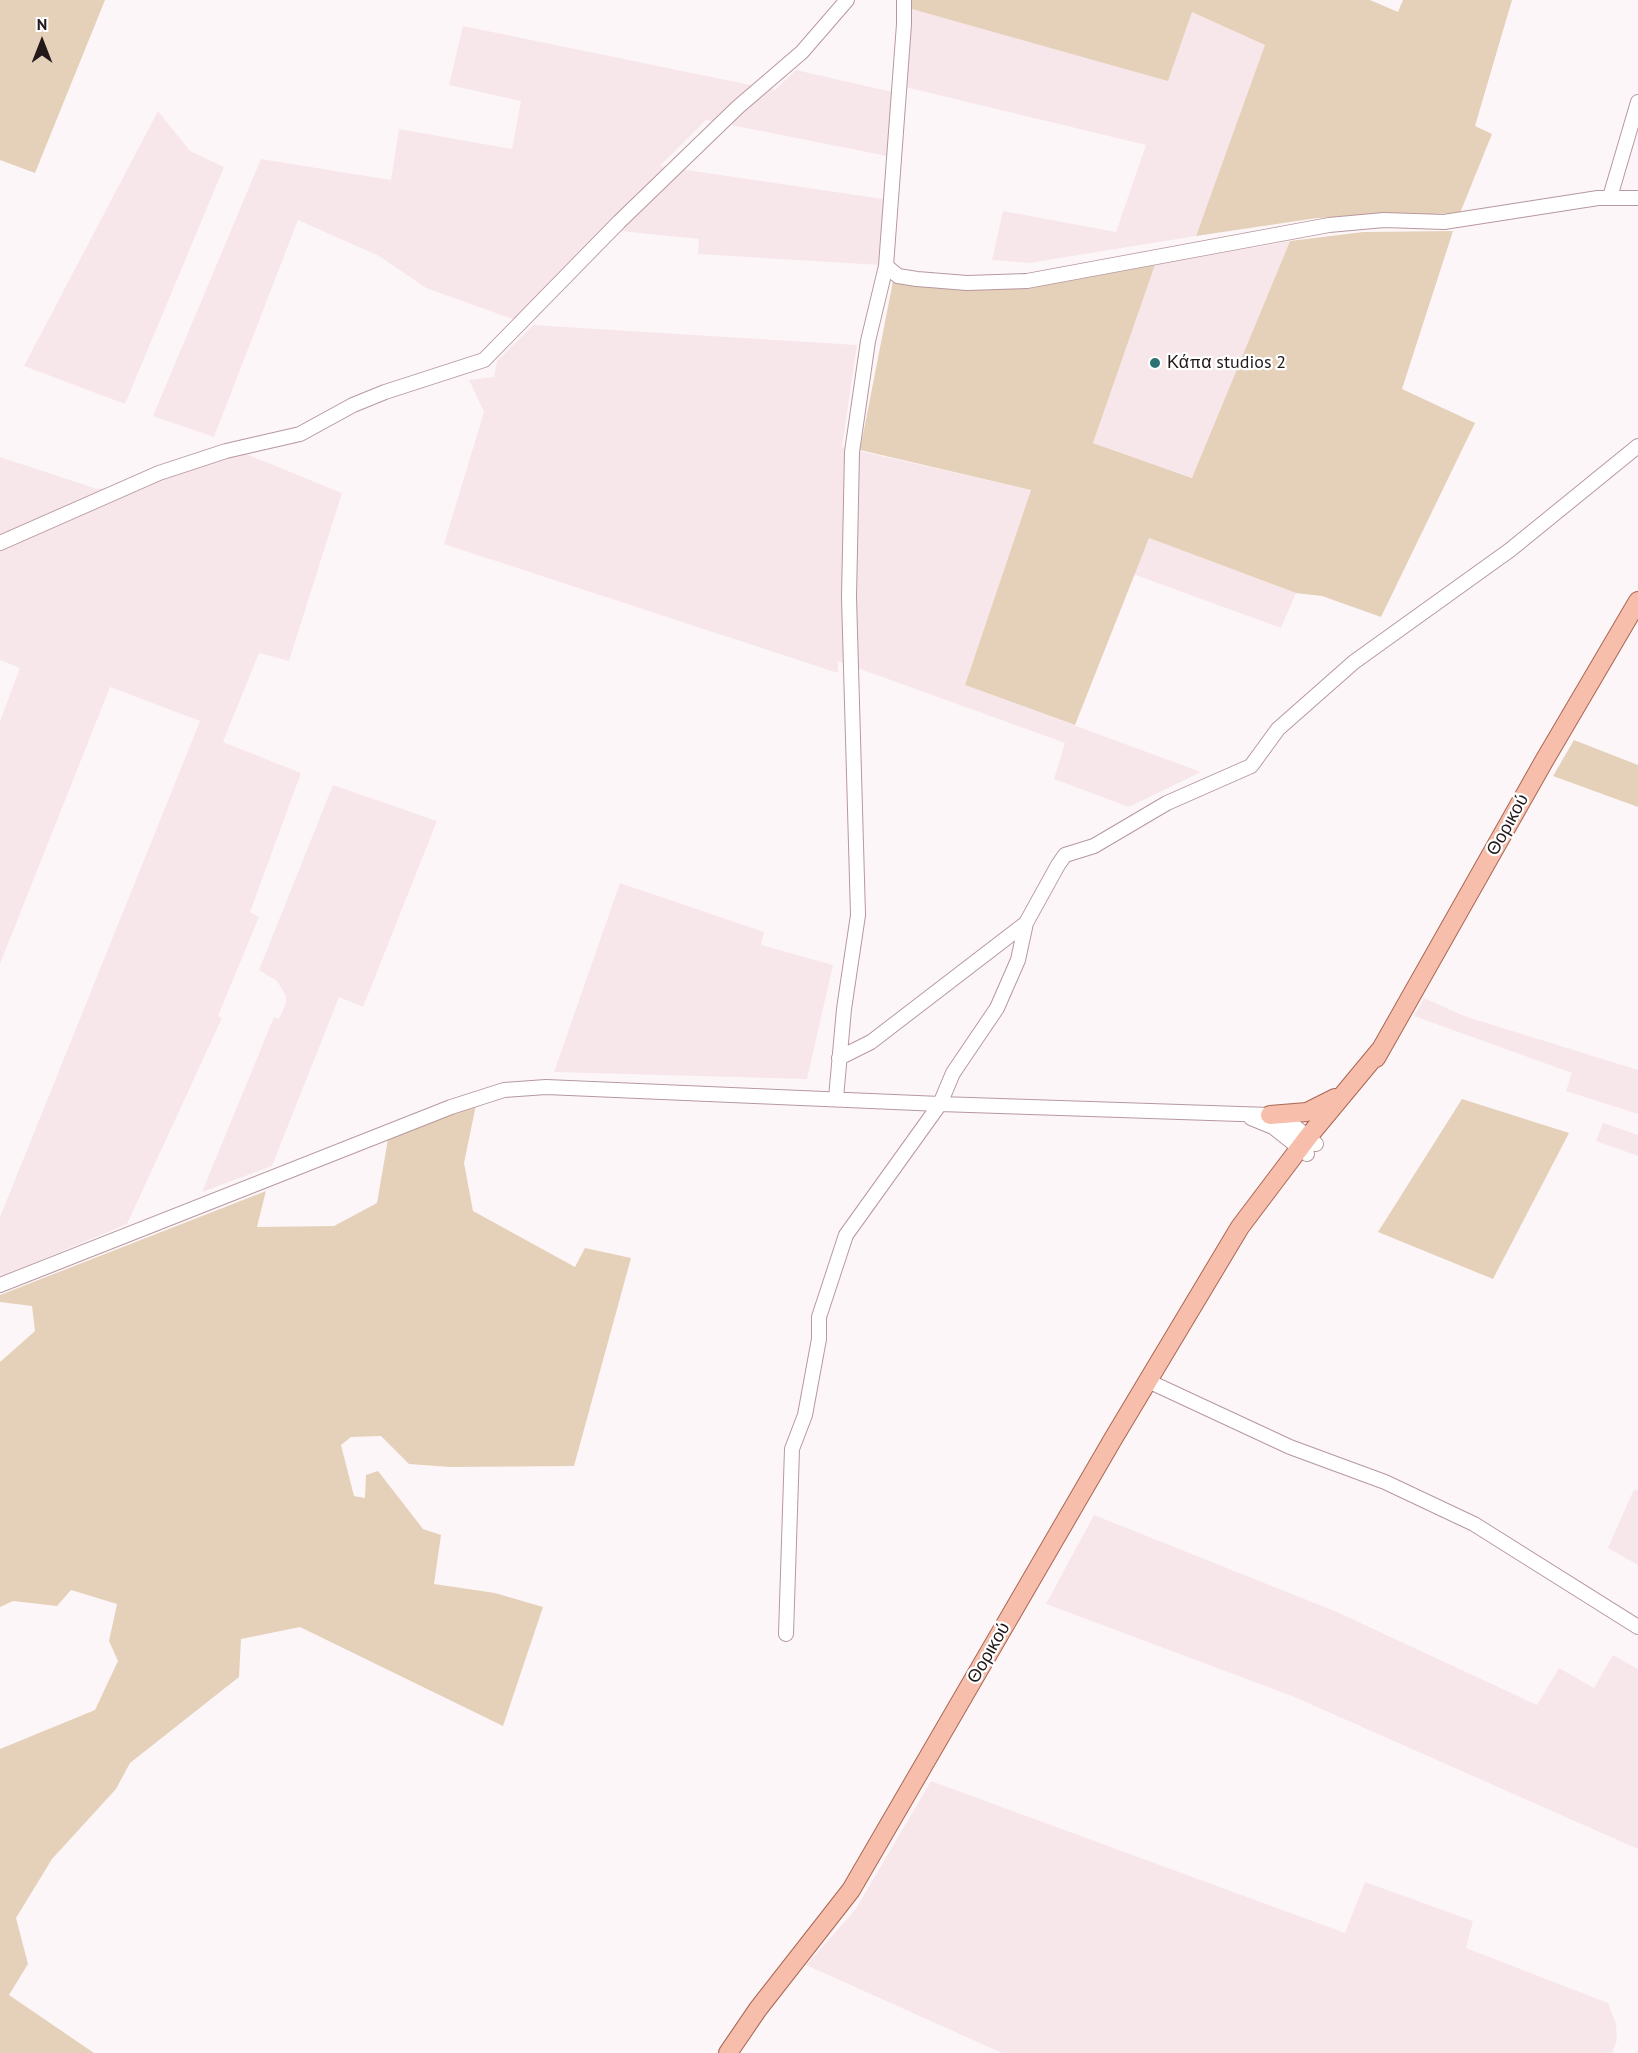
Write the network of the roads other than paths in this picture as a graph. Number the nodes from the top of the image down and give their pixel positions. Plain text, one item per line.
1 (847, 0) edge
2 (904, 0) edge
3 (1638, 102) edge
4 (1610, 197) junction
5 (1638, 198) edge
6 (886, 266) junction
7 (1638, 446) edge
8 (0, 543) edge
9 (1638, 601) edge
10 (1026, 923) junction
11 (1381, 1049) junction
12 (839, 1058) junction
13 (1355, 1081) junction
14 (836, 1098) junction
15 (940, 1104) junction
16 (1270, 1115) junction
17 (1240, 1116) junction
18 (1308, 1146) junction
19 (0, 1285) edge
20 (1148, 1381) junction
21 (1638, 1627) edge
22 (786, 1634) dead end
23 (728, 2053) edge

1 - 8 street
2 - 6 street
3 - 4 street
4 - 5 street
4 - 6 street
6 - 12 street
7 - 10 street
9 - 11 main road, Θορικού
10 - 12 street
10 - 15 street
11 - 13 main road, Θορικού
11 - 18 main road, Θορικού
12 - 14 street
13 - 16 main road
13 - 18 main road, Θορικού
14 - 15 street
14 - 19 street
15 - 17 street
15 - 22 street
16 - 17 street
16 - 18 street
17 - 18 street
18 - 20 main road, Θορικού
20 - 21 street
20 - 23 main road, Θορικού

